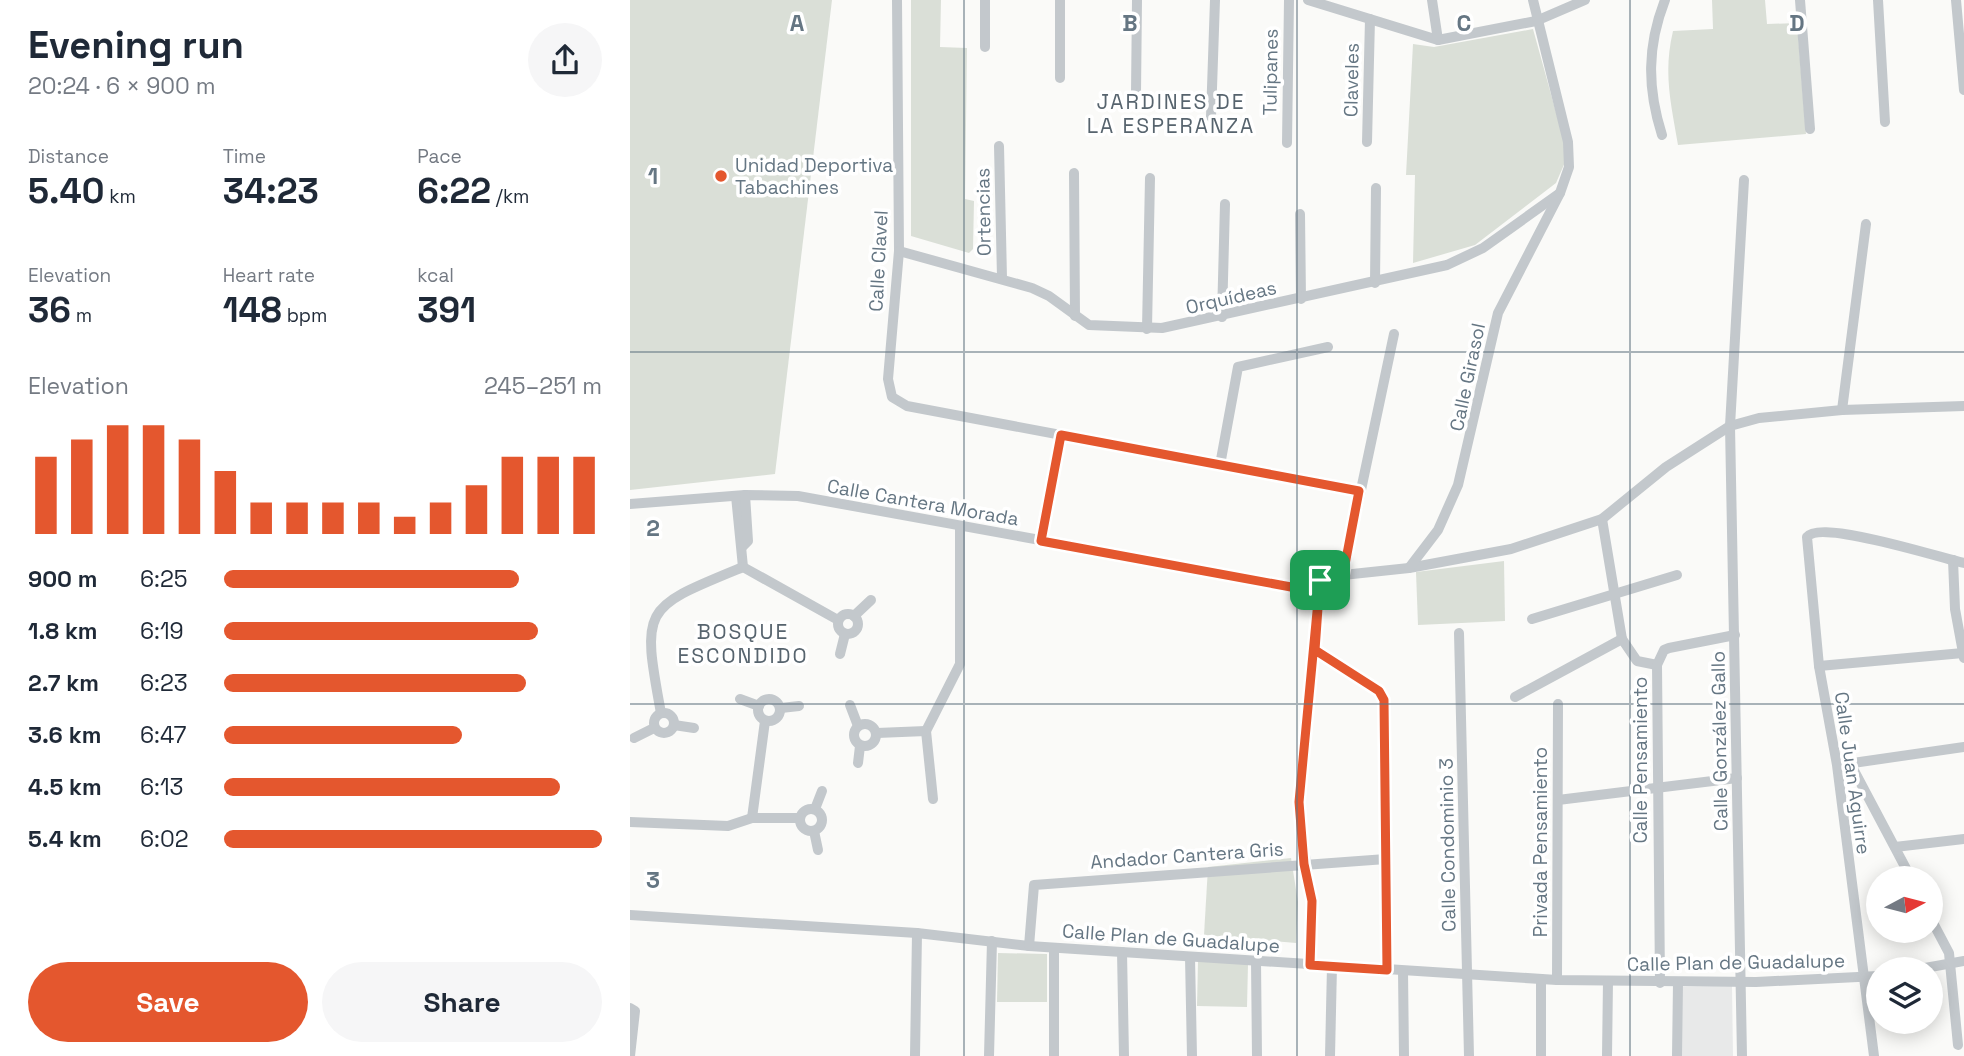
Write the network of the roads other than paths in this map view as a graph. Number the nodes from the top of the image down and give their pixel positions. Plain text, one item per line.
1 (897, 0) edge
2 (985, 0) edge
3 (1060, 0) edge
4 (1137, 0) edge
5 (1214, 0) edge
6 (1289, 0) edge
7 (1308, 0) edge
8 (1432, 0) edge
9 (1533, 0) edge
10 (1586, 0) edge
11 (1665, 0) edge
12 (1800, 0) edge
13 (1878, 0) edge
14 (1956, 0) edge
15 (1323, 2) edge
16 (1370, 19) junction
17 (1536, 21) junction
18 (1438, 40) junction
19 (985, 47) dead end
20 (1060, 78) dead end
21 (1964, 90) edge
22 (1136, 93) dead end
23 (1211, 117) dead end
24 (1885, 122) dead end
25 (1810, 129) dead end
26 (1662, 135) dead end
27 (1367, 142) dead end
28 (1287, 144) dead end
29 (999, 146) dead end
30 (1074, 173) dead end
31 (1150, 178) dead end
32 (1744, 180) dead end
33 (1376, 188) dead end
34 (1560, 192) junction
35 (1225, 204) dead end
36 (1300, 214) dead end
37 (1866, 225) dead end
38 (899, 251) junction
39 (1002, 278) junction
40 (1375, 284) junction
41 (1301, 299) junction
42 (1075, 316) junction
43 (1222, 317) junction
44 (1147, 329) junction
45 (1394, 334) dead end
46 (1328, 347) dead end
47 (1964, 406) edge
48 (1842, 410) junction
49 (1730, 426) junction
50 (1061, 435) junction
51 (1220, 465) junction
52 (1359, 491) junction
53 (741, 495) junction
54 (630, 504) edge
55 (1602, 519) junction
56 (960, 526) junction
57 (1041, 541) junction
58 (1959, 561) edge
59 (743, 568) junction
60 (1409, 568) junction
61 (1343, 575) junction
62 (1677, 575) dead end
63 (1320, 580) junction
64 (1615, 594) junction
65 (871, 600) dead end
66 (854, 616) junction
67 (1532, 619) dead end
68 (838, 620) junction
69 (1459, 634) dead end
70 (845, 635) junction
71 (1735, 635) junction
72 (1622, 639) junction
73 (1315, 650) junction
74 (840, 654) dead end
75 (1964, 655) edge
76 (1657, 666) junction
77 (1819, 666) junction
78 (1515, 697) dead end
79 (740, 699) dead end
80 (1558, 704) dead end
81 (850, 705) dead end
82 (759, 706) junction
83 (799, 706) dead end
84 (781, 708) junction
85 (661, 713) junction
86 (765, 721) junction
87 (674, 726) junction
88 (858, 726) junction
89 (654, 727) junction
90 (695, 728) dead end
91 (926, 731) junction
92 (877, 733) junction
93 (634, 738) dead end
94 (860, 746) junction
95 (1964, 747) edge
96 (858, 763) dead end
97 (1850, 764) junction
98 (1837, 765) junction
99 (1738, 778) junction
100 (1658, 789) junction
101 (822, 791) dead end
102 (933, 799) dead end
103 (1558, 800) junction
104 (815, 808) junction
105 (752, 818) junction
106 (800, 818) junction
107 (630, 822) edge
108 (814, 831) junction
109 (1964, 839) edge
110 (1895, 847) junction
111 (818, 850) dead end
112 (1386, 859) junction
113 (1304, 864) junction
114 (1905, 866) edge
115 (630, 915) edge
116 (917, 933) junction
117 (992, 941) junction
118 (1943, 942) edge
119 (1029, 946) junction
120 (1054, 948) junction
121 (1122, 952) junction
122 (1189, 957) junction
123 (1256, 961) junction
124 (1964, 961) edge
125 (1950, 964) junction
126 (1310, 965) junction
127 (1943, 965) edge
128 (1332, 966) junction
129 (1387, 970) junction
130 (1403, 971) junction
131 (1467, 975) junction
132 (1863, 978) junction
133 (1866, 978) edge
134 (1541, 979) junction
135 (1557, 980) junction
136 (1608, 981) junction
137 (1740, 982) junction
138 (1660, 983) junction
139 (1678, 983) junction
140 (633, 1010) edge
141 (1958, 1045) dead end
142 (630, 1056) edge
143 (915, 1056) edge
144 (989, 1056) edge
145 (1054, 1056) edge
146 (1124, 1056) edge
147 (1192, 1056) edge
148 (1257, 1056) edge
149 (1330, 1056) edge
150 (1404, 1056) edge
151 (1469, 1056) edge
152 (1541, 1056) edge
153 (1607, 1056) edge
154 (1677, 1056) edge
155 (1742, 1056) edge
156 (1874, 1056) edge

1 - 38 street, Calle Clavel
2 - 19 street
3 - 20 street
4 - 22 street
5 - 23 street
6 - 28 street, Tulipanes
7 - 15 street
8 - 18 street
9 - 17 street, Calle Girasol
10 - 17 street
11 - 26 street
12 - 25 street
13 - 24 street
14 - 21 street
15 - 16 street
16 - 18 street
16 - 27 street, Claveles
17 - 18 street
17 - 34 street, Calle Girasol
29 - 39 street, Ortencias
30 - 42 street
31 - 44 street
32 - 49 street, Calle González Gallo
33 - 40 street
34 - 40 street, Orquídeas
34 - 60 street, Calle Girasol
35 - 43 street
36 - 41 street
37 - 48 street
38 - 39 street, Orquídeas
38 - 50 street, Calle Clavel
39 - 42 street, Orquídeas
40 - 41 street, Orquídeas
41 - 43 street, Orquídeas
42 - 44 street, Orquídeas
43 - 44 street, Orquídeas
45 - 52 street
46 - 51 street
47 - 48 street, Calle Cantera Morada
48 - 49 street, Calle Cantera Morada
49 - 55 street, Calle Cantera Morada
49 - 71 street, Calle González Gallo
50 - 51 street
50 - 57 street
51 - 52 street
52 - 61 street
53 - 54 street, Calle Cantera Morada
53 - 56 street, Calle Cantera Morada
53 - 59 street
55 - 60 street, Calle Cantera Morada
55 - 64 street
56 - 57 street, Calle Cantera Morada
56 - 91 street
57 - 63 street, Calle Cantera Morada
58 - 75 street
58 - 77 street, Calle Juan Aguirre
59 - 68 street
59 - 85 street
60 - 61 street, Calle Cantera Morada
61 - 63 street, Calle Cantera Morada
62 - 64 street
63 - 73 street
64 - 67 street
64 - 72 street
65 - 66 street
66 - 68 street
66 - 70 street
68 - 70 street
69 - 131 street, Calle Condominio 3
70 - 74 street
71 - 76 street
71 - 99 street, Calle González Gallo
72 - 76 street, Calle Pensamiento
72 - 78 street
73 - 112 street
73 - 113 street
75 - 77 street
76 - 100 street, Calle Pensamiento
77 - 98 street, Calle Juan Aguirre
79 - 82 street
80 - 103 street, Privada Pensamiento
81 - 88 street
82 - 84 street
82 - 86 street
83 - 84 street
84 - 86 street
85 - 87 street
85 - 89 street
86 - 105 street
87 - 89 street
87 - 90 street
88 - 92 street
88 - 94 street
89 - 93 street
91 - 92 street
91 - 102 street
92 - 94 street
94 - 96 street
95 - 97 street
97 - 98 street
97 - 110 street
98 - 132 street, Calle Juan Aguirre
99 - 100 street
99 - 137 street, Calle González Gallo
100 - 103 street
100 - 138 street, Calle Pensamiento
101 - 104 street
103 - 135 street, Privada Pensamiento
104 - 106 street
104 - 108 street
105 - 106 street
105 - 107 street
106 - 108 street
108 - 111 street
109 - 110 street
110 - 114 street
112 - 113 street, Andador Cantera Gris
112 - 129 street
113 - 119 street, Andador Cantera Gris
113 - 126 street
115 - 116 street, Calle Plan de Guadalupe
116 - 117 street, Calle Plan de Guadalupe
116 - 143 street
117 - 119 street, Calle Plan de Guadalupe
117 - 144 street
118 - 125 street
119 - 120 street, Calle Plan de Guadalupe
120 - 121 street, Calle Plan de Guadalupe
120 - 145 street
121 - 122 street, Calle Plan de Guadalupe
121 - 146 street
122 - 123 street, Calle Plan de Guadalupe
122 - 147 street
123 - 126 street, Calle Plan de Guadalupe
123 - 148 street
124 - 125 street
125 - 127 street
125 - 141 street
126 - 128 street, Calle Plan de Guadalupe
128 - 129 street, Calle Plan de Guadalupe
128 - 149 street
129 - 130 street, Calle Plan de Guadalupe
130 - 131 street, Calle Plan de Guadalupe
130 - 150 street
131 - 134 street, Calle Plan de Guadalupe
131 - 151 street, Calle Condominio 3
132 - 133 street, Calle Plan de Guadalupe
132 - 137 street, Calle Plan de Guadalupe
132 - 156 street, Calle Juan Aguirre
134 - 135 street, Calle Plan de Guadalupe
134 - 152 street
135 - 136 street, Calle Plan de Guadalupe
136 - 138 street, Calle Plan de Guadalupe
136 - 153 street
137 - 139 street, Calle Plan de Guadalupe
137 - 155 street, Calle González Gallo
138 - 139 street, Calle Plan de Guadalupe
139 - 154 street
140 - 142 street

